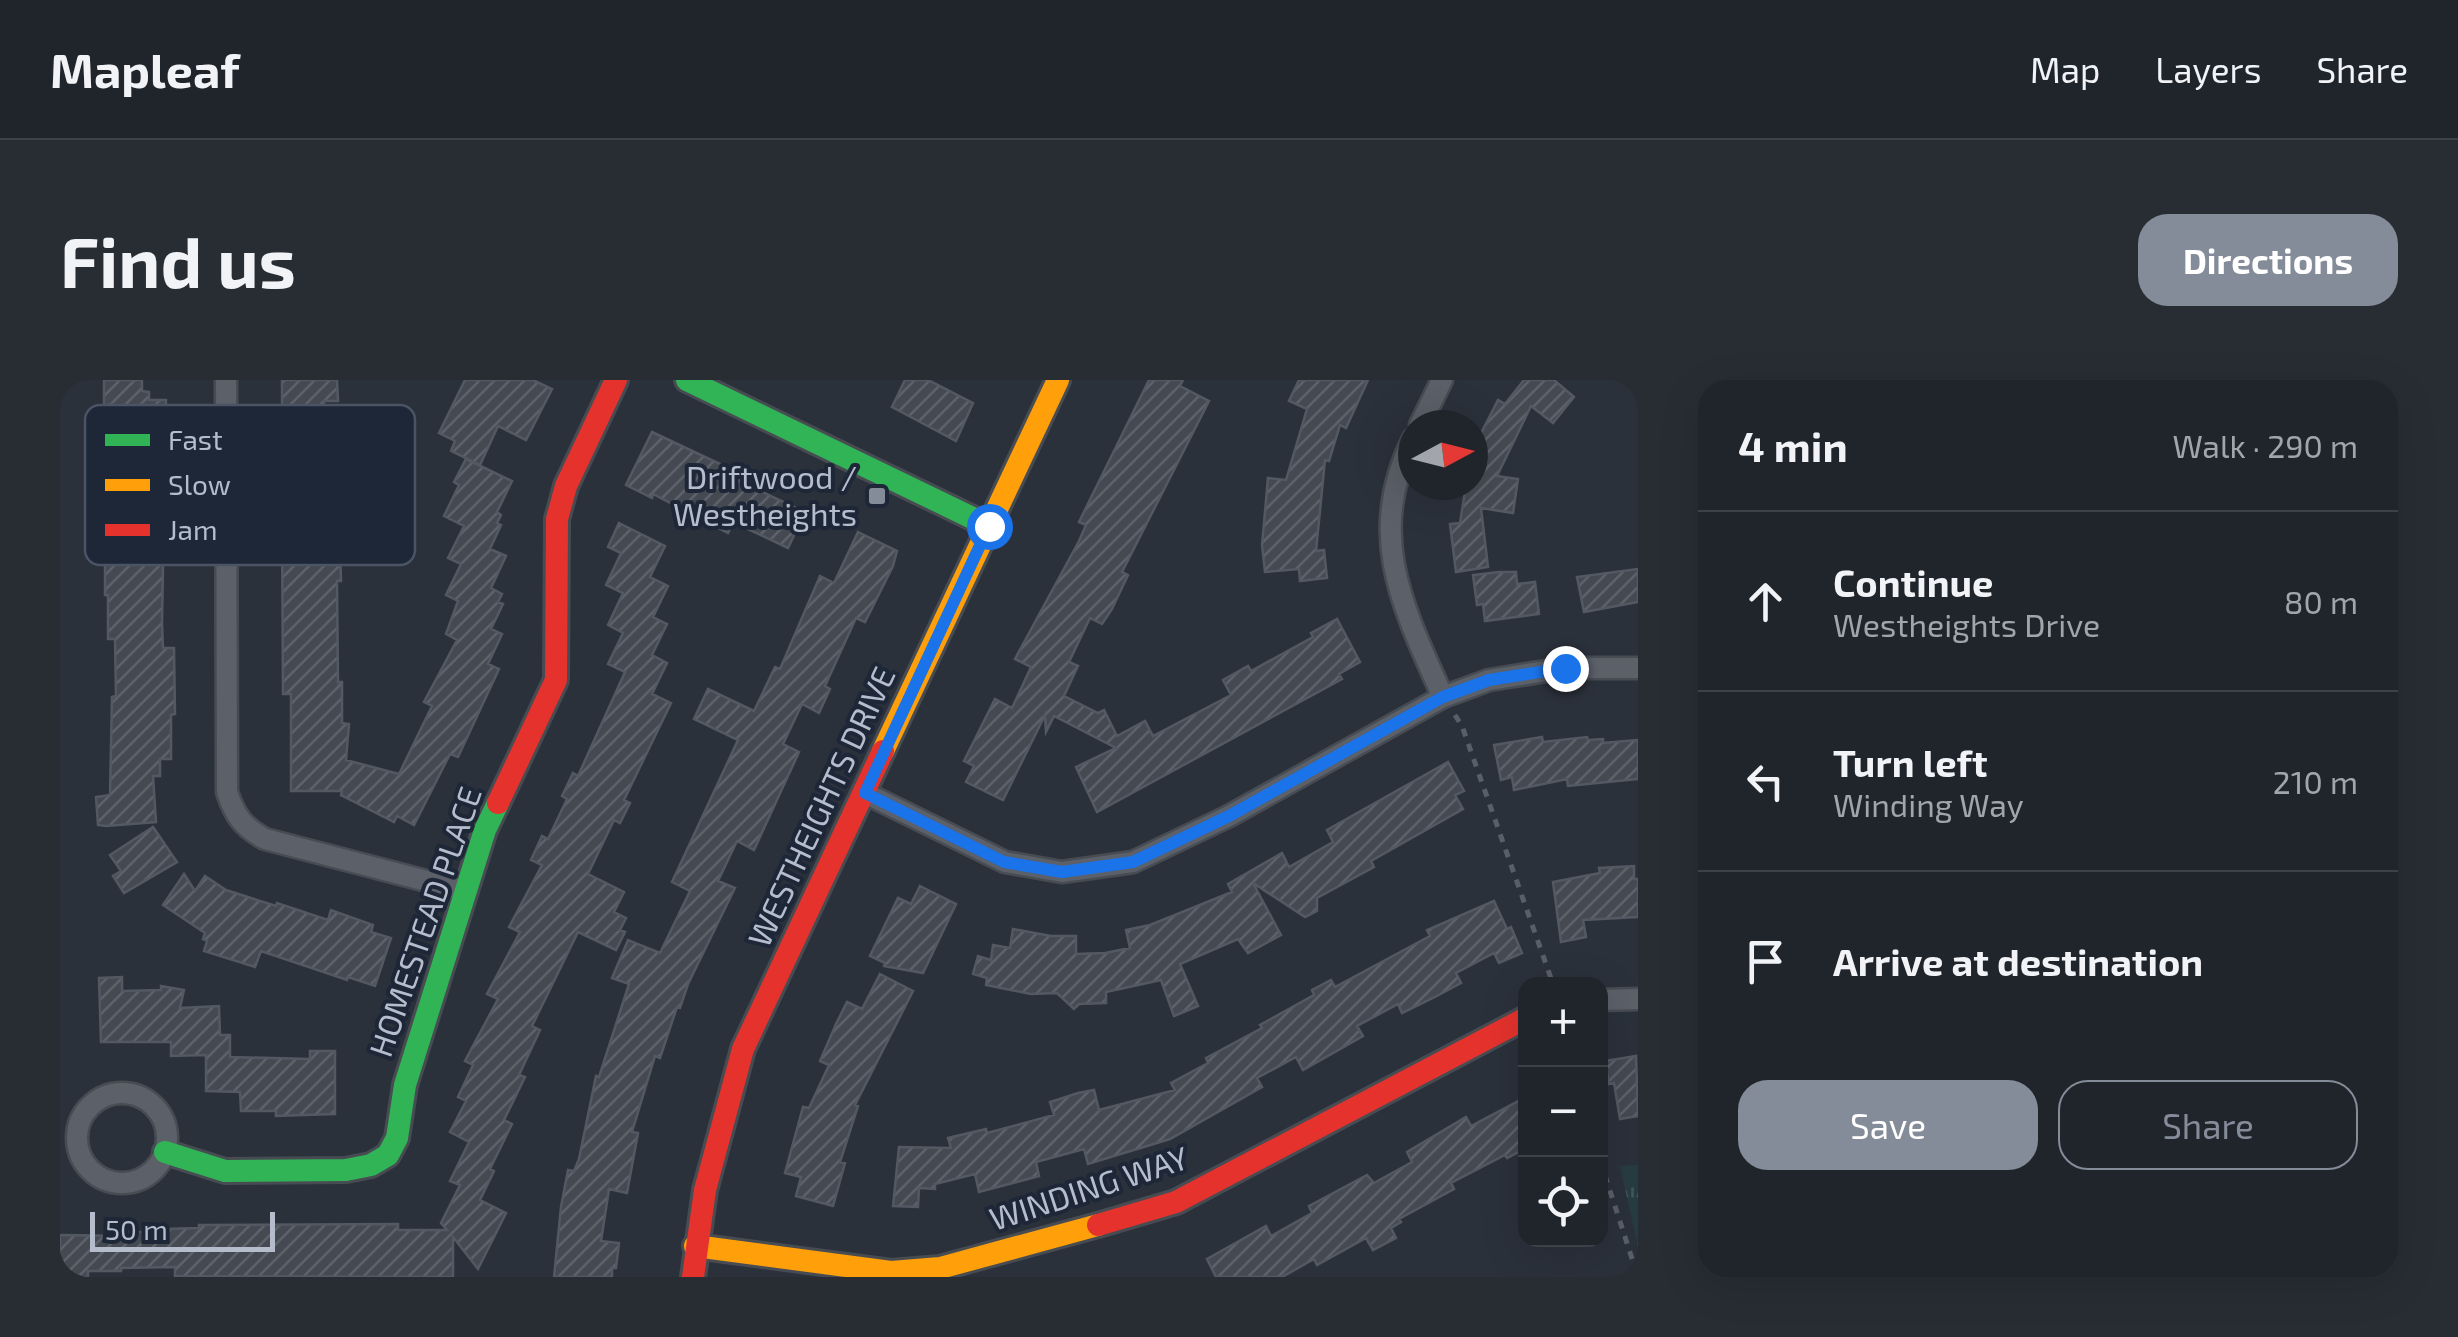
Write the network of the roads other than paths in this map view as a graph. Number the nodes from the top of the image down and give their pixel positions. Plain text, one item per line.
1 (226, 380) edge
2 (616, 380) edge
3 (688, 380) edge
4 (1058, 380) edge
5 (1442, 380) edge
6 (226, 405) edge
7 (1427, 410) edge
8 (1398, 477) edge
9 (989, 526) junction
10 (226, 565) edge
11 (1638, 668) edge
12 (1443, 697) junction
13 (865, 793) junction
14 (464, 891) junction
15 (1638, 999) edge
16 (1608, 1000) edge
17 (1518, 1022) edge
18 (165, 1152) junction
19 (695, 1246) junction
20 (693, 1277) edge

1 - 6 street
2 - 14 street, HOMESTEAD PLACE
3 - 9 street
4 - 9 street, WESTHEIGHTS DRIVE
5 - 7 street
8 - 12 street
9 - 13 street, WESTHEIGHTS DRIVE
10 - 14 street
11 - 12 street
12 - 13 street
13 - 19 street, WESTHEIGHTS DRIVE
14 - 18 street, HOMESTEAD PLACE
15 - 16 street
17 - 19 street, WINDING WAY
18 - 18 street
19 - 20 street, WESTHEIGHTS DRIVE

